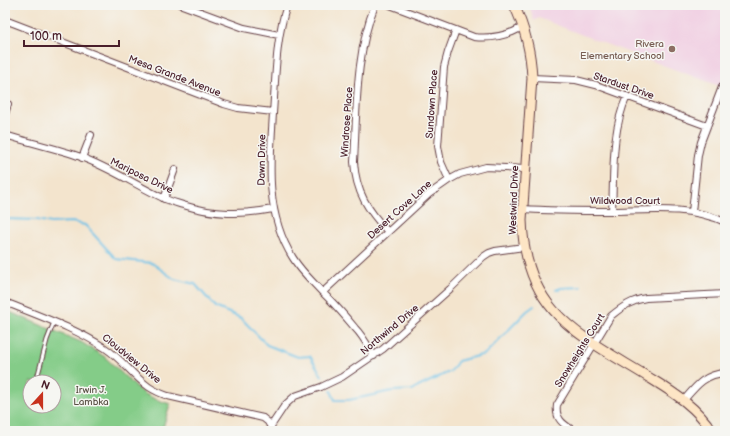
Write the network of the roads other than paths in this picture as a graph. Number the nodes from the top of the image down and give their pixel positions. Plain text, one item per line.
1 (182, 5) edge
2 (287, 5) edge
3 (375, 5) edge
4 (390, 5) edge
5 (514, 5) edge
6 (5, 20) edge
7 (523, 27) junction
8 (456, 30) junction
9 (279, 35) junction
10 (532, 78) junction
11 (722, 87) dead end
12 (627, 96) junction
13 (8, 104) dead end
14 (273, 112) junction
15 (5, 114) edge
16 (707, 126) junction
17 (91, 135) dead end
18 (5, 136) edge
19 (82, 158) junction
20 (175, 169) dead end
21 (525, 169) junction
22 (449, 180) junction
23 (164, 199) junction
24 (273, 209) junction
25 (522, 210) junction
26 (612, 211) junction
27 (692, 212) junction
28 (725, 222) edge
29 (388, 232) junction
30 (524, 247) junction
31 (323, 292) junction
32 (725, 294) edge
33 (5, 302) edge
34 (54, 322) junction
35 (594, 344) junction
36 (374, 356) junction
37 (725, 373) edge
38 (38, 374) edge
39 (684, 400) junction
40 (272, 428) edge
41 (574, 431) edge
42 (712, 431) edge

1 - 9 street
2 - 9 street, Dawn Drive
3 - 29 street, Windrose Place
4 - 8 street
5 - 7 main road, Westwind Drive
6 - 14 street, Mesa Grande Avenue
7 - 8 street
7 - 10 main road, Westwind Drive
8 - 22 street, Sundown Place
9 - 14 street, Dawn Drive
10 - 12 street, Stardust Drive
10 - 21 main road, Westwind Drive
11 - 16 street
12 - 16 street, Stardust Drive
12 - 26 street
13 - 15 street
14 - 24 street, Dawn Drive
16 - 27 street
17 - 19 street
18 - 19 street, Mariposa Drive
19 - 23 street, Mariposa Drive
20 - 23 street
21 - 22 street, Desert Cove Lane
21 - 25 main road, Westwind Drive
22 - 29 street, Desert Cove Lane
23 - 24 street, Mariposa Drive
24 - 31 street, Dawn Drive
25 - 26 street, Wildwood Court
25 - 30 main road, Westwind Drive
26 - 27 street, Wildwood Court
27 - 28 street, Wildwood Court
29 - 31 street, Desert Cove Lane
30 - 35 main road, Westwind Drive
30 - 36 street, Northwind Drive
31 - 36 street, Dawn Drive
32 - 35 street, Snowheights Court
33 - 34 street, Cloudview Drive
34 - 38 lane
34 - 40 street, Cloudview Drive
35 - 39 main road, Westwind Drive
35 - 41 street, Snowheights Court
36 - 40 street, Northwind Drive
37 - 39 street
39 - 42 main road, Westwind Drive

